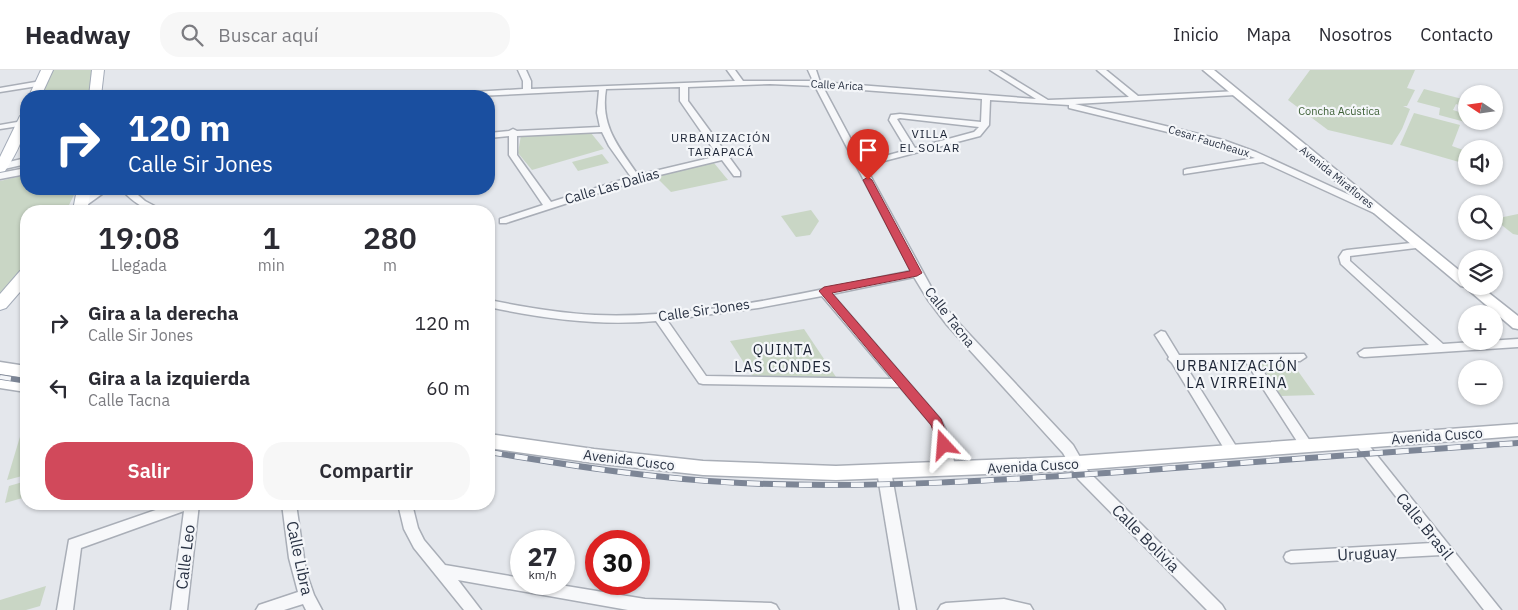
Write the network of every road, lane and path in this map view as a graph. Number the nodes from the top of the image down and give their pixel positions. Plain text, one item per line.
1 (47, 70) edge
2 (98, 70) edge
3 (522, 70) edge
4 (731, 70) edge
5 (812, 70) edge
6 (994, 70) edge
7 (1102, 70) edge
8 (1208, 70) edge
9 (740, 84) junction
10 (817, 84) junction
11 (684, 85) junction
12 (603, 87) junction
13 (38, 89) edge
14 (20, 90) edge
15 (25, 90) edge
16 (96, 90) edge
17 (527, 91) junction
18 (0, 92) edge
19 (495, 93) edge
20 (1235, 93) junction
21 (986, 97) junction
22 (1137, 98) junction
23 (1046, 102) junction
24 (1058, 103) junction
25 (20, 120) edge
26 (985, 125) junction
27 (20, 127) edge
28 (0, 128) edge
29 (603, 128) junction
30 (513, 132) junction
31 (495, 134) edge
32 (914, 152) junction
33 (724, 156) junction
34 (1264, 159) junction
35 (20, 163) edge
36 (860, 164) junction
37 (0, 169) edge
38 (20, 171) edge
39 (1187, 172) dead end
40 (737, 174) dead end
41 (636, 178) junction
42 (96, 195) edge
43 (133, 195) edge
44 (83, 205) edge
45 (148, 205) edge
46 (548, 205) junction
47 (1380, 212) junction
48 (503, 221) dead end
49 (1420, 245) junction
50 (917, 273) junction
51 (1458, 276) edge
52 (20, 282) edge
53 (824, 291) junction
54 (1482, 295) edge
55 (0, 304) edge
56 (495, 305) edge
57 (659, 317) junction
58 (1518, 324) edge
59 (1161, 335) dead end
60 (1518, 343) edge
61 (1440, 348) junction
62 (1364, 353) dead end
63 (1300, 356) dead end
64 (1249, 358) junction
65 (1174, 359) junction
66 (0, 368) edge
67 (20, 371) edge
68 (0, 382) edge
69 (901, 383) junction
70 (20, 385) edge
71 (1518, 430) edge
72 (1359, 441) junction
73 (495, 442) edge
74 (1306, 445) junction
75 (1233, 451) junction
76 (1076, 464) junction
77 (949, 470) junction
78 (884, 472) junction
79 (173, 510) edge
80 (189, 510) edge
81 (290, 510) edge
82 (407, 510) edge
83 (1443, 549) junction
84 (1291, 557) dead end
85 (441, 571) junction
86 (305, 596) junction
87 (65, 610) edge
88 (179, 610) edge
89 (264, 610) edge
90 (314, 610) edge
91 (473, 610) edge
92 (771, 610) edge
93 (908, 610) edge
94 (946, 610) edge
95 (1024, 610) edge
96 (1218, 610) edge
97 (1493, 610) edge

1 - 13 main road
2 - 16 main road
3 - 17 street
4 - 9 street
5 - 10 street, Calle Tacna
6 - 23 street
7 - 22 street
8 - 20 main road, Avenida Miraflores
9 - 10 street, Calle Arica
9 - 11 street, Calle Arica
10 - 21 street, Calle Arica
10 - 36 street, Calle Tacna
11 - 12 street, Calle Arica
11 - 33 street
12 - 17 street, Calle Arica
12 - 29 street
13 - 15 street
14 - 18 street
17 - 19 street, Calle Arica
20 - 22 street, Calle Arica
20 - 47 main road, Avenida Miraflores
21 - 23 street, Calle Arica
21 - 26 street
22 - 24 street, Calle Arica
23 - 24 street, Calle Arica
24 - 34 street, Cesar Faucheaux
25 - 28 street
26 - 32 street
26 - 32 street
27 - 37 main road
29 - 30 street
29 - 41 street
30 - 31 street
30 - 46 street
32 - 36 street
33 - 40 street
33 - 41 street, Calle Las Dalias
34 - 39 street
34 - 47 street, Cesar Faucheaux
35 - 37 street
36 - 50 street, Calle Tacna
37 - 38 street
41 - 46 street, Calle Las Dalias
42 - 44 street
43 - 45 street
46 - 48 street, Calle Las Dalias
47 - 49 main road, Avenida Miraflores
49 - 51 main road, Avenida Miraflores
49 - 61 street
50 - 53 street, Calle Sir Jones
50 - 76 street, Calle Tacna
52 - 55 main road
53 - 57 street, Calle Sir Jones
53 - 69 street
54 - 58 main road
56 - 57 street, Calle Sir Jones
57 - 69 street
59 - 65 street
60 - 61 street
61 - 62 street
63 - 64 street
64 - 65 street
64 - 74 street
65 - 75 street
66 - 67 main road
68 - 70 main road
69 - 77 street
71 - 72 main road, Avenida Cusco
72 - 74 main road, Avenida Cusco
72 - 83 street, Calle Brasil
73 - 78 main road, Avenida Cusco
74 - 75 main road, Avenida Cusco
75 - 76 main road, Avenida Cusco
76 - 77 main road, Avenida Cusco
76 - 96 street, Calle Bolivia
77 - 78 main road, Avenida Cusco
78 - 93 street
79 - 87 street
80 - 88 street, Calle Leo
81 - 86 street, Calle Libra
82 - 85 street
83 - 84 street, Uruguay
83 - 97 street, Calle Brasil
85 - 91 street
85 - 92 street
86 - 89 street
86 - 90 street, Calle Libra
94 - 95 street

